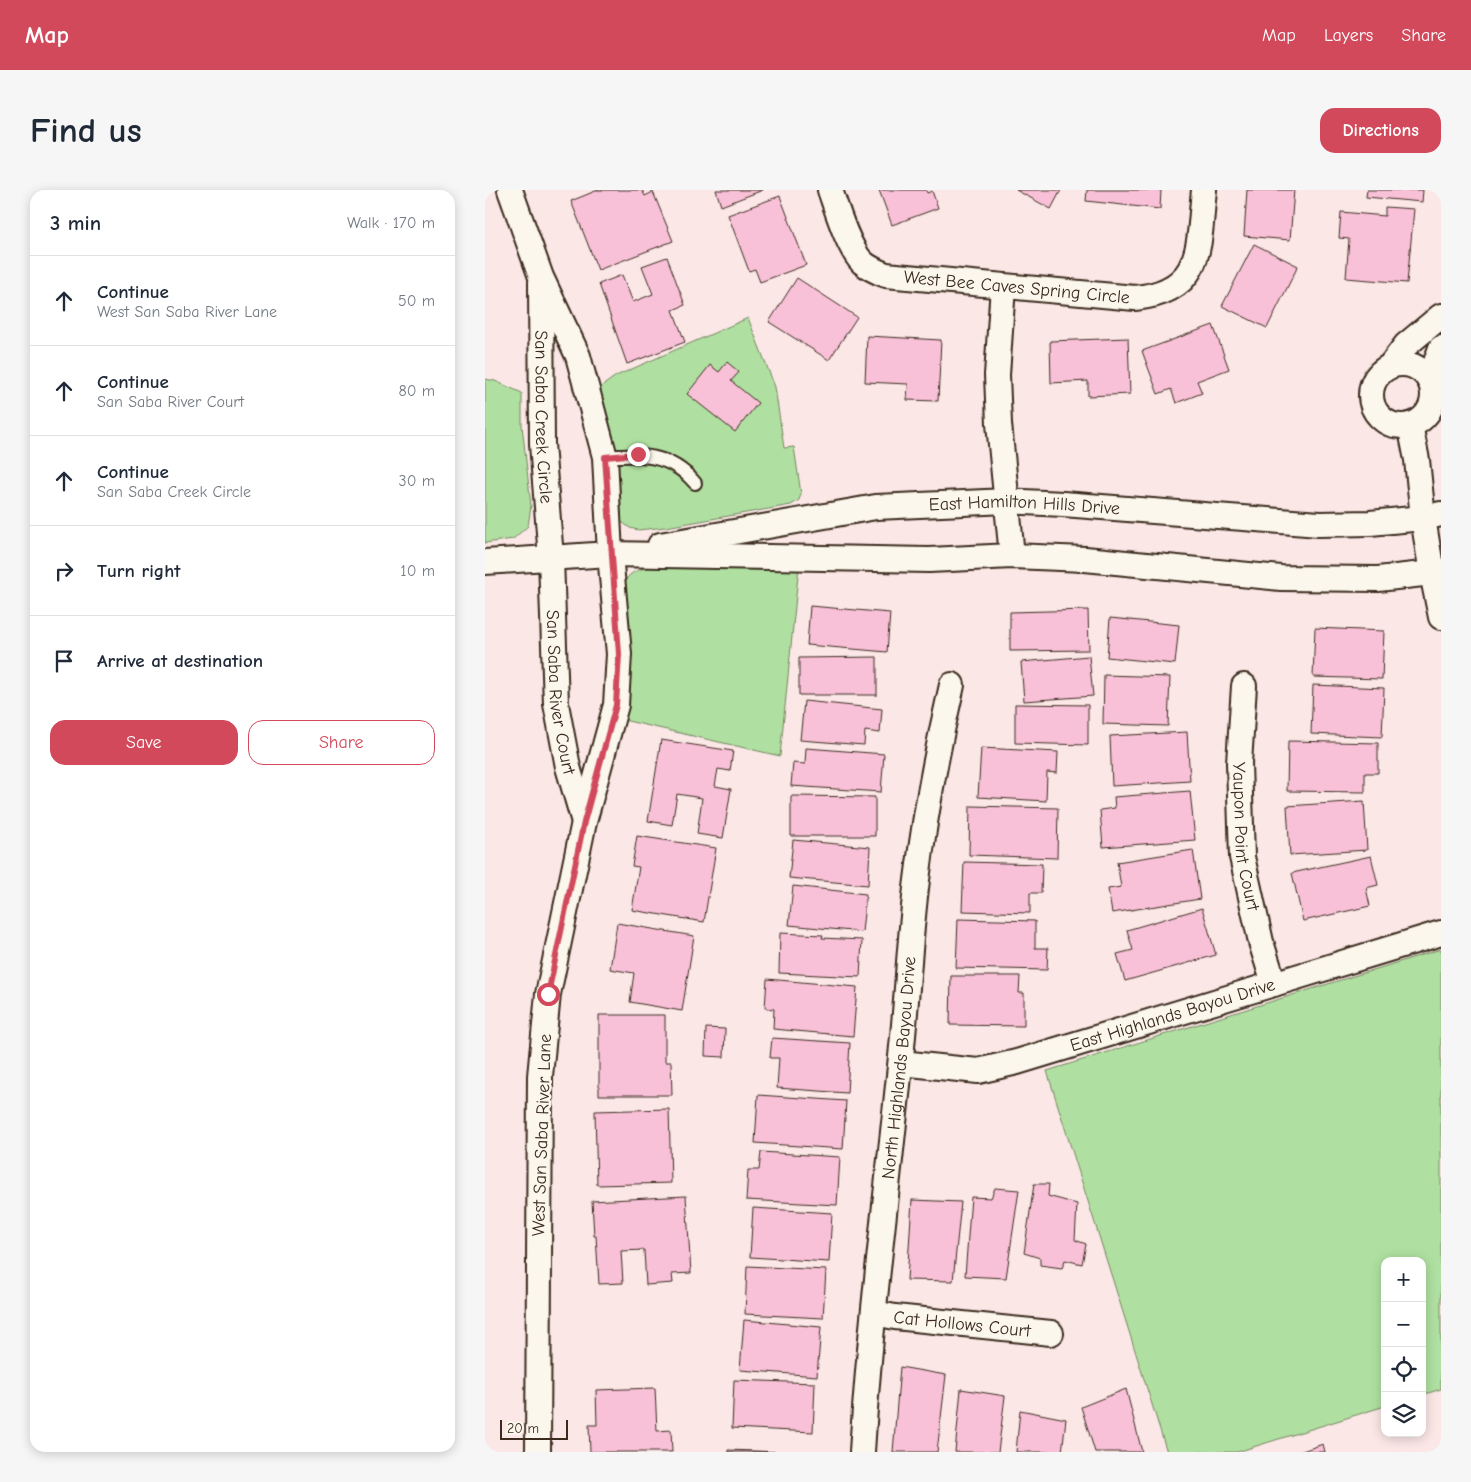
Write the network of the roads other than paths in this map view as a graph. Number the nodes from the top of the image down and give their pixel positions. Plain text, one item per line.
1 (509, 190) edge
2 (829, 190) edge
3 (1204, 190) edge
4 (541, 276) junction
5 (1003, 286) junction
6 (1441, 316) edge
7 (1441, 348) edge
8 (1390, 366) junction
9 (1433, 388) junction
10 (1410, 425) junction
11 (605, 457) junction
12 (695, 483) dead end
13 (1007, 501) junction
14 (1432, 516) edge
15 (611, 554) junction
16 (1012, 556) junction
17 (551, 558) junction
18 (485, 562) edge
19 (1436, 572) edge
20 (1441, 617) edge
21 (952, 685) dead end
22 (1244, 686) dead end
23 (584, 822) junction
24 (1441, 933) edge
25 (1274, 984) junction
26 (901, 1063) junction
27 (873, 1314) junction
28 (1051, 1333) dead end
29 (538, 1452) edge
30 (862, 1452) edge

1 - 4 street, San Saba Creek Circle
2 - 5 street, West Bee Caves Spring Circle
3 - 5 street, West Bee Caves Spring Circle
4 - 11 street, San Saba Creek Circle
4 - 17 street, San Saba Creek Circle
5 - 13 street
6 - 8 street
7 - 9 street
8 - 9 street
8 - 10 street
9 - 10 street
10 - 14 street
11 - 12 lane
11 - 15 street, San Saba Creek Circle
13 - 14 street, East Hamilton Hills Drive
13 - 15 street, East Hamilton Hills Drive
13 - 16 street
14 - 19 street
15 - 16 street, East Hamilton Hills Drive
15 - 17 street, East Hamilton Hills Drive
15 - 23 street, San Saba River Court
16 - 19 street, East Hamilton Hills Drive
17 - 18 street, East Hamilton Hills Drive
17 - 23 street, San Saba River Court
19 - 20 street
21 - 26 street, North Highlands Bayou Drive
22 - 25 street, Yaupon Point Court
23 - 29 street, West San Saba River Lane
24 - 25 street, East Highlands Bayou Drive
25 - 26 street, East Highlands Bayou Drive
26 - 27 street, North Highlands Bayou Drive
27 - 28 street, Cat Hollows Court
27 - 30 street, North Highlands Bayou Drive

